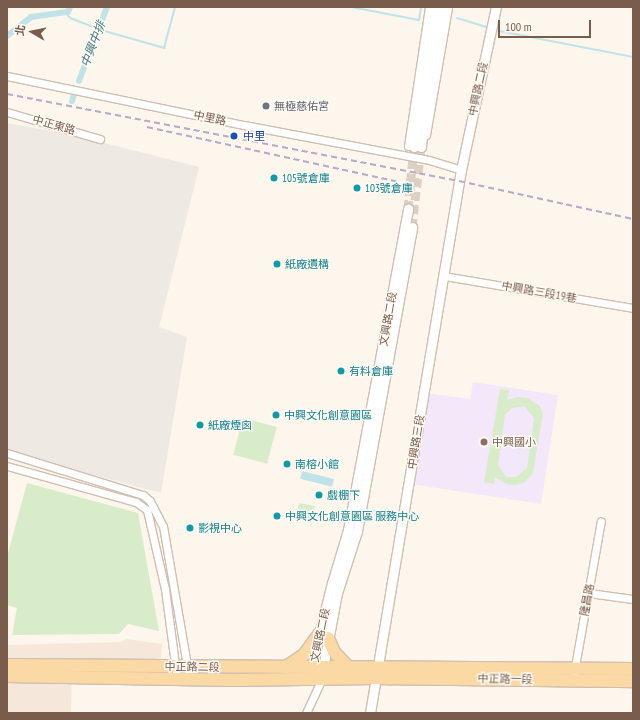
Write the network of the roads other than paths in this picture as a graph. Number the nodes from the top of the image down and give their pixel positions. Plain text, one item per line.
1 (429, 7) edge
2 (435, 7) edge
3 (443, 7) edge
4 (448, 7) edge
5 (496, 7) edge
6 (7, 76) edge
7 (7, 112) edge
8 (100, 139) dead end
9 (417, 147) junction
10 (461, 170) junction
11 (408, 209) tunnel mouth
12 (412, 227) tunnel mouth
13 (444, 276) junction
14 (633, 308) edge
15 (7, 453) edge
16 (7, 466) edge
17 (601, 521) dead end
18 (589, 593) junction
19 (633, 599) edge
20 (323, 636) junction
21 (7, 665) edge
22 (286, 667) junction
23 (349, 668) junction
24 (633, 669) edge
25 (319, 671) junction
26 (377, 672) junction
27 (183, 673) junction
28 (574, 674) junction
29 (7, 676) edge
30 (633, 681) edge
31 (306, 713) edge
32 (370, 713) edge

1 - 9 street
2 - 9 street
3 - 9 street
4 - 9 street
5 - 10 street, 中興路二段
6 - 10 street, 中里路
7 - 8 street, 中正東路
10 - 13 street, 中興路三段
11 - 20 street, 文興路二段
12 - 20 street, 文興路二段
13 - 14 street, 中興路三段19巷
13 - 26 street, 中興路三段
15 - 27 street
16 - 27 street
17 - 18 street, 隆昌路
18 - 19 street
18 - 28 street, 隆昌路
20 - 22 main road
20 - 23 main road
20 - 25 street, 文興路二段
21 - 27 main road, 中正路二段
22 - 25 main road, 中正路二段
22 - 27 main road, 中正路二段
23 - 25 main road, 中正路二段
23 - 26 main road, 中正路二段
24 - 28 main road, 中正路一段
25 - 26 main road, 中正路二段
25 - 27 main road, 中正路二段
25 - 31 street
26 - 28 main road, 中正路一段
26 - 32 street, 中興路三段
27 - 29 main road, 中正路二段
28 - 30 main road, 中正路一段

